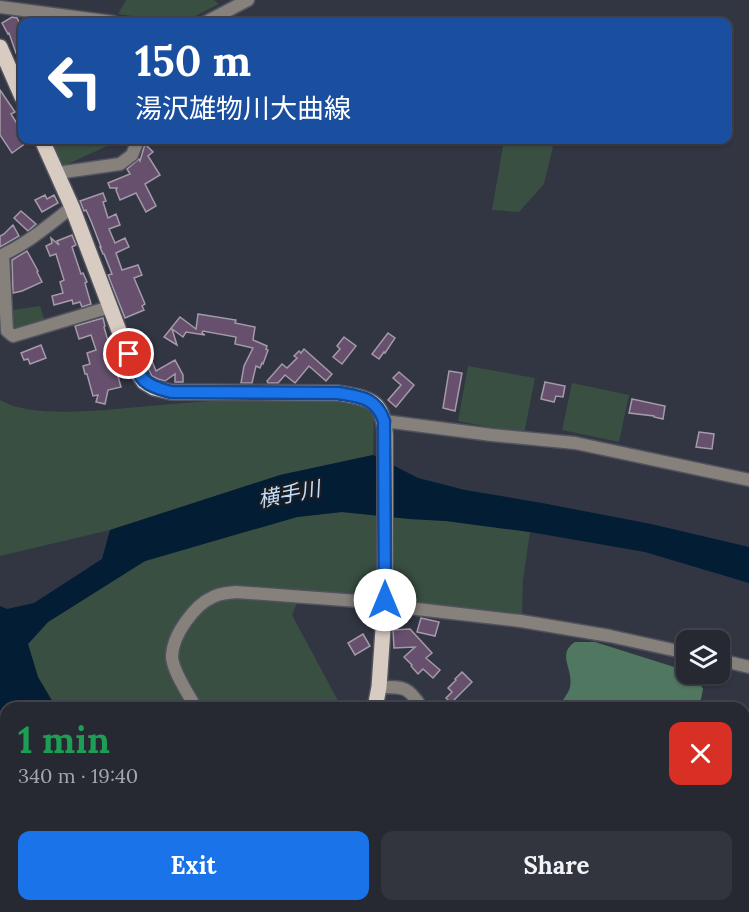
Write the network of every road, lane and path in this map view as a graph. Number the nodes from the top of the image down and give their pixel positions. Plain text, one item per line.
1 (248, 0) edge
2 (0, 7) edge
3 (83, 18) edge
4 (214, 18) edge
5 (0, 47) edge
6 (18, 88) edge
7 (45, 144) edge
8 (136, 144) edge
9 (57, 173) junction
10 (72, 207) junction
11 (2, 255) edge
12 (110, 307) junction
13 (384, 428) junction
14 (749, 480) edge
15 (385, 602) junction
16 (676, 650) edge
17 (730, 662) edge
18 (749, 667) edge
19 (379, 687) junction
20 (193, 702) edge
21 (376, 702) edge
22 (418, 702) edge

1 - 4 street
2 - 3 street
5 - 6 main road
7 - 9 main road
8 - 9 street
9 - 10 main road
10 - 11 street
10 - 12 main road
11 - 12 street
12 - 13 main road
13 - 14 street
13 - 15 main road
15 - 16 street
15 - 19 main road
15 - 20 street
17 - 18 street
19 - 21 main road
19 - 22 street

